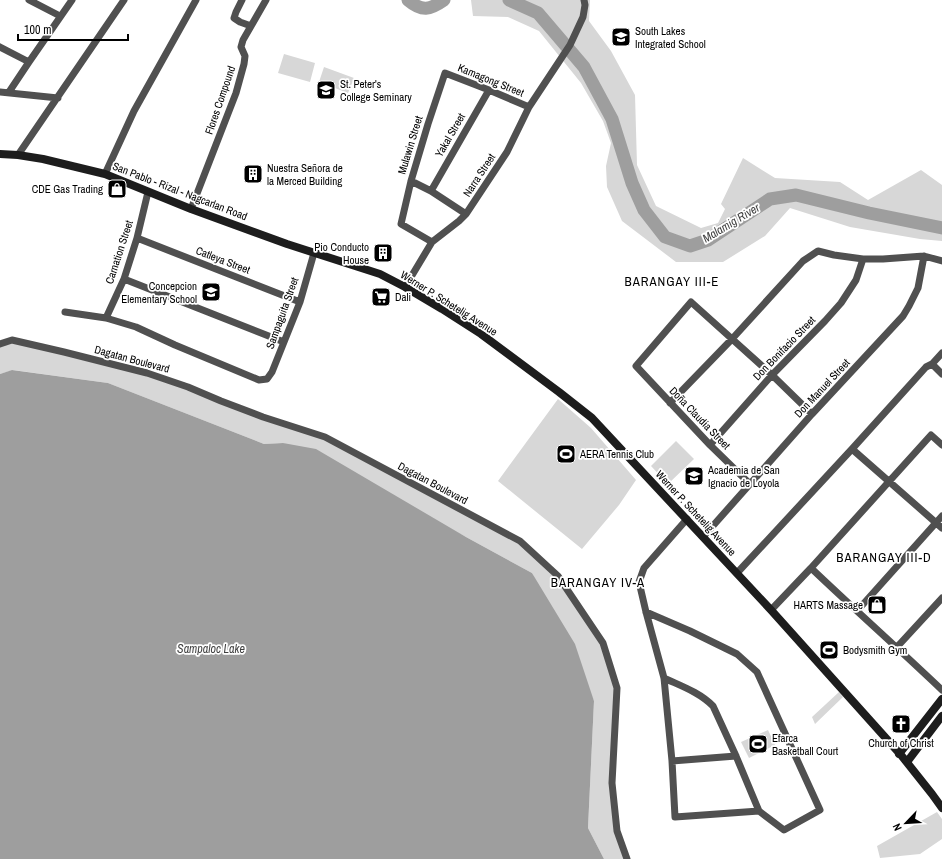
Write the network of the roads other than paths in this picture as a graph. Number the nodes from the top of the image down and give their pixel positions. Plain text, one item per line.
1 (28, 0) edge
2 (72, 0) edge
3 (124, 0) edge
4 (196, 0) edge
5 (242, 0) edge
6 (266, 0) edge
7 (584, 0) edge
8 (60, 16) junction
9 (251, 26) junction
10 (0, 47) edge
11 (29, 62) junction
12 (445, 73) joint
13 (489, 90) junction
14 (0, 92) edge
15 (9, 92) junction
16 (58, 98) junction
17 (529, 107) junction
18 (0, 154) edge
19 (18, 156) junction
20 (105, 174) junction
21 (411, 181) junction
22 (431, 191) junction
23 (148, 192) junction
24 (191, 209) junction
25 (466, 214) junction
26 (137, 238) junction
27 (432, 242) junction
28 (314, 253) junction
29 (924, 256) junction
30 (863, 259) junction
31 (942, 261) edge
32 (348, 264) joint
33 (124, 279) junction
34 (405, 287) junction
35 (300, 302) junction
36 (65, 312) dead end
37 (106, 318) junction
38 (732, 339) junction
39 (284, 342) junction
40 (0, 344) edge
41 (942, 353) edge
42 (932, 364) junction
43 (942, 374) edge
44 (772, 375) junction
45 (670, 403) junction
46 (812, 414) junction
47 (710, 445) junction
48 (942, 445) edge
49 (852, 449) junction
50 (889, 482) junction
51 (750, 484) junction
52 (942, 516) edge
53 (687, 519) junction
54 (936, 523) junction
55 (942, 528) edge
56 (703, 537) junction
57 (811, 568) junction
58 (737, 573) junction
59 (942, 598) edge
60 (771, 610) junction
61 (857, 611) junction
62 (646, 612) junction
63 (898, 647) junction
64 (664, 678) junction
65 (942, 690) edge
66 (942, 699) edge
67 (942, 716) edge
68 (899, 754) junction
69 (736, 756) junction
70 (672, 761) junction
71 (907, 762) junction
72 (942, 808) edge
73 (759, 811) junction
74 (627, 859) edge

1 - 8 street
2 - 8 street
3 - 16 street
4 - 20 street
5 - 9 street
6 - 9 street, Flores Compound
7 - 17 street, Narra Street
8 - 11 street
9 - 24 street, Flores Compound
10 - 11 street
11 - 15 street
12 - 13 street, Kamagong Street
12 - 21 street, Mulawin Street
13 - 17 street, Kamagong Street
13 - 22 street, Yakal Street
14 - 15 street
15 - 16 street
16 - 19 street
17 - 25 street, Narra Street
18 - 19 main road, San Pablo - Rizal - Nagcarlan Road
19 - 20 main road, San Pablo - Rizal - Nagcarlan Road
20 - 23 main road, San Pablo - Rizal - Nagcarlan Road
21 - 22 street
21 - 27 street, Mulawin Street
22 - 25 street
23 - 24 main road, San Pablo - Rizal - Nagcarlan Road
23 - 26 street, Carnation Street
24 - 28 main road, San Pablo - Rizal - Nagcarlan Road
25 - 27 street, Narra Street
26 - 33 street, Carnation Street
26 - 35 street, Catleya Street
27 - 34 street, Narra Street
28 - 32 main road, San Pablo - Rizal - Nagcarlan Road
28 - 35 street, Sampaguita Street
29 - 30 street
29 - 31 street
29 - 46 street, Don Manuel Street
30 - 38 street
30 - 44 street, Don Bonifacio Street
32 - 34 main road, Werner P. Schetelig Avenue
33 - 37 street, Carnation Street
33 - 39 street
34 - 53 main road, Werner P. Schetelig Avenue
35 - 39 street, Sampaguita Street
36 - 37 street
37 - 39 street, Sampaguita Street
38 - 44 street
38 - 45 street
38 - 45 street, Doña Claudia Street
40 - 74 street, Dagatan Boulevard
41 - 42 street
42 - 43 street
42 - 49 street
44 - 46 street
44 - 47 street, Don Bonifacio Street
45 - 47 street, Doña Claudia Street
46 - 51 street, Don Manuel Street
47 - 51 street, Doña Claudia Street
48 - 50 street
49 - 50 street
49 - 58 street
50 - 54 street
50 - 57 street
51 - 56 street, Don Manuel Street
52 - 54 street
53 - 56 main road, Werner P. Schetelig Avenue
53 - 62 street
54 - 55 street
54 - 61 street
56 - 58 main road, Werner P. Schetelig Avenue
57 - 60 street
57 - 61 street
58 - 60 main road, Werner P. Schetelig Avenue
59 - 63 street
60 - 68 main road, Werner P. Schetelig Avenue
61 - 63 street
62 - 64 street
62 - 73 street
63 - 65 street
64 - 69 street
64 - 70 street
66 - 68 main road
67 - 71 main road
68 - 71 main road, Werner P. Schetelig Avenue
69 - 70 street
69 - 73 street
70 - 73 street
71 - 72 main road, Werner P. Schetelig Avenue

